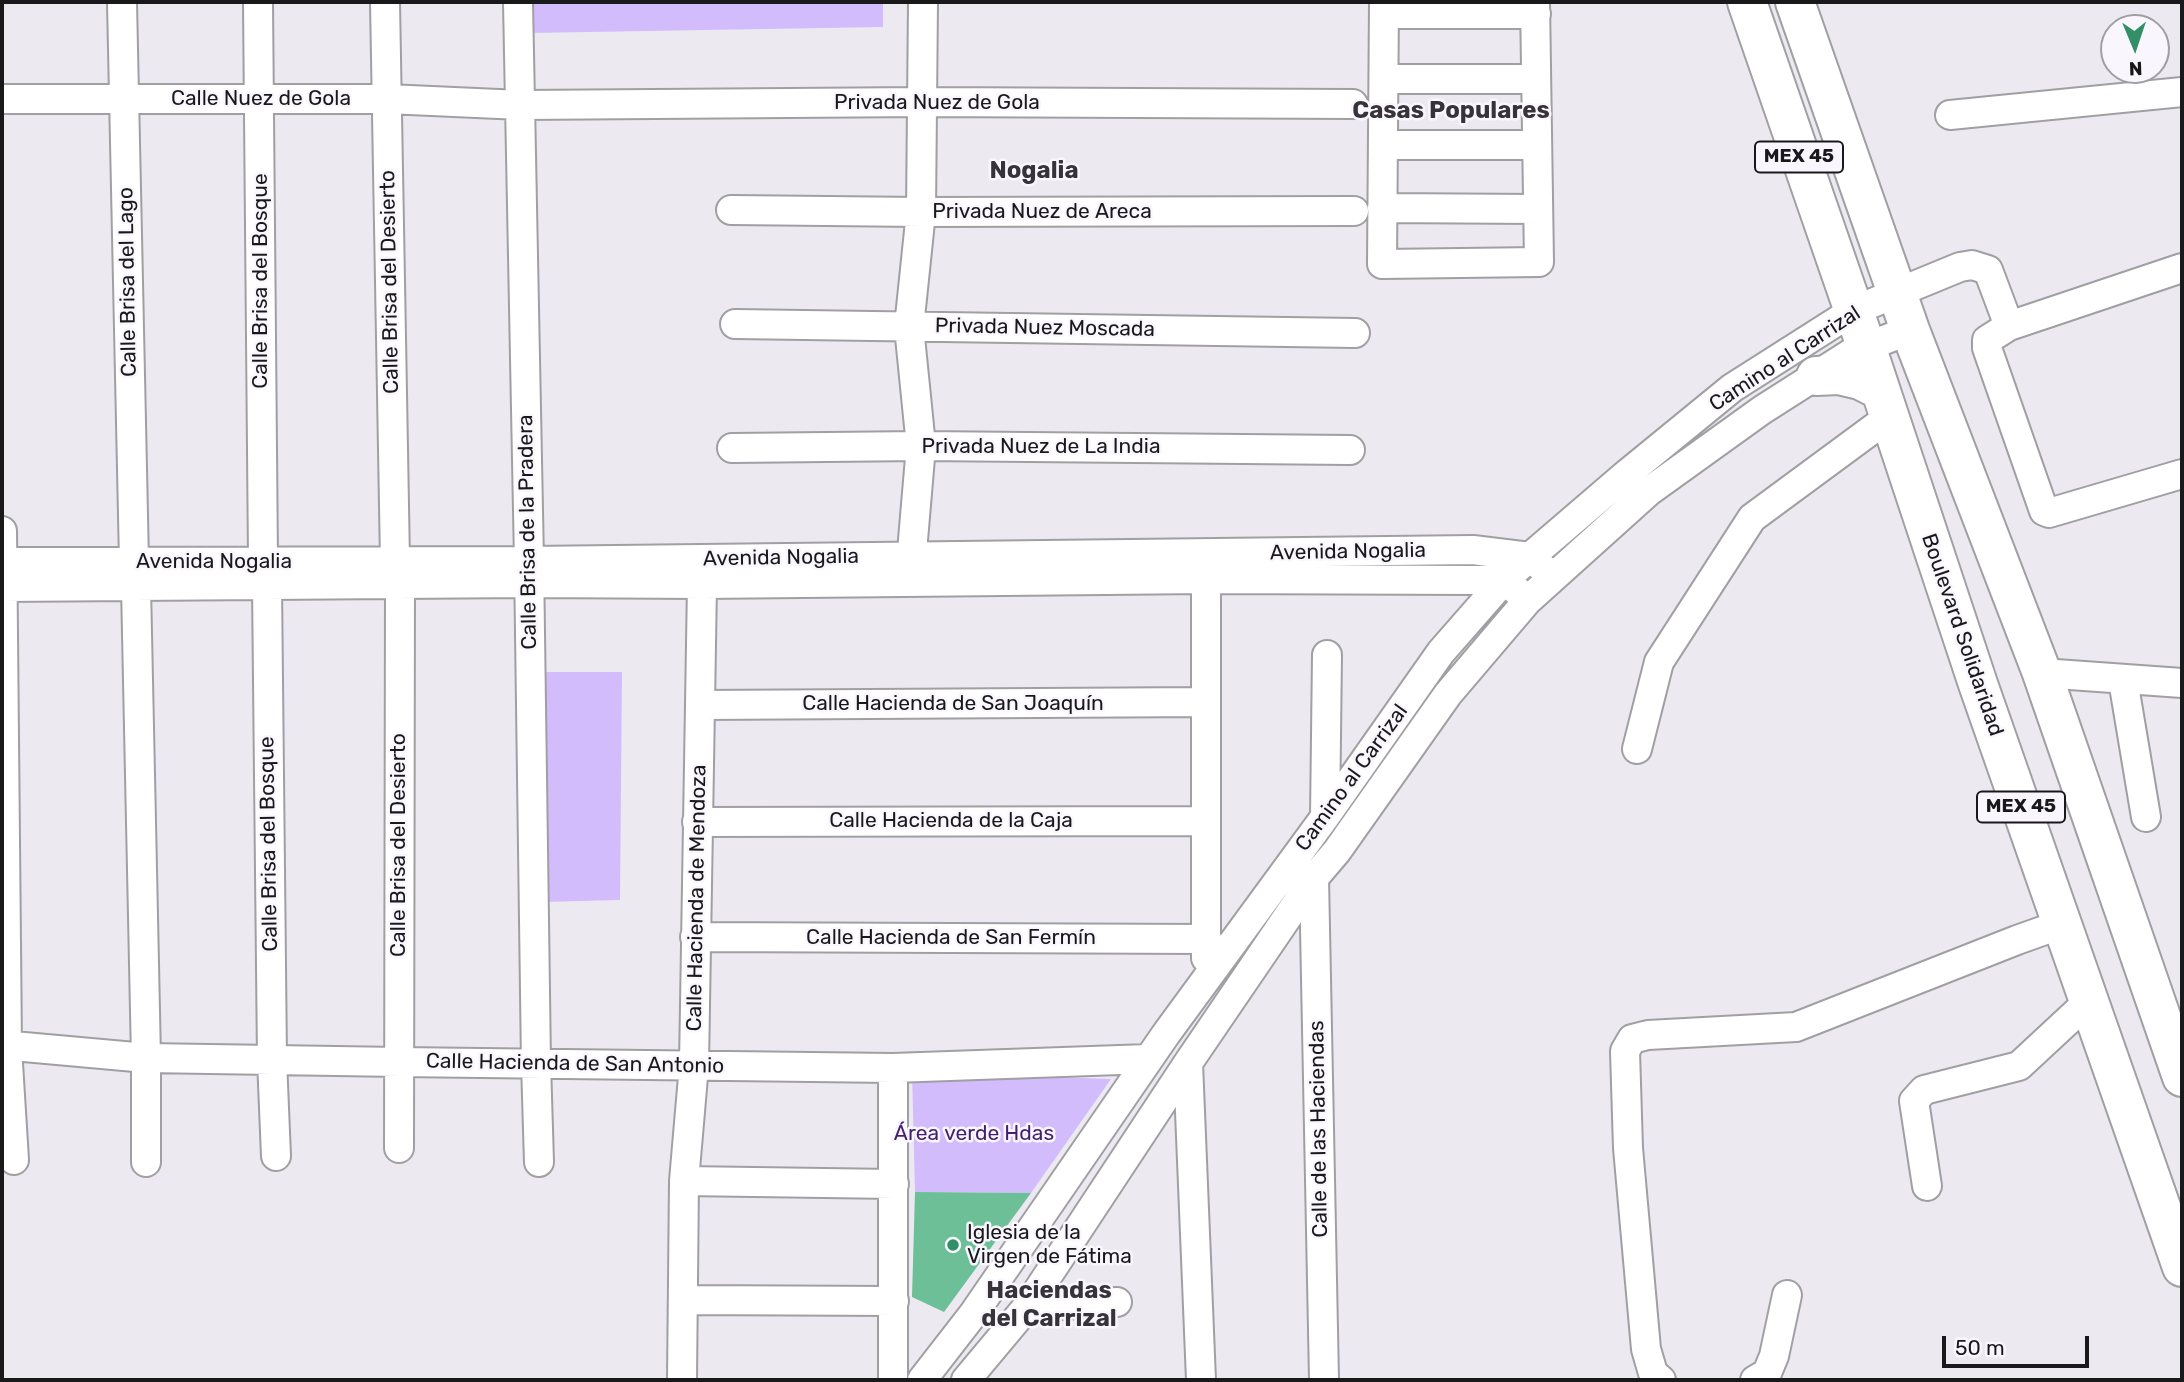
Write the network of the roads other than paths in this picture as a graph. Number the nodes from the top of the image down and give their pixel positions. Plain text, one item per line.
1 (122, 2) edge
2 (258, 2) edge
3 (385, 2) edge
4 (518, 2) edge
5 (923, 2) edge
6 (1747, 2) edge
7 (1795, 2) edge
8 (1384, 8) edge
9 (1536, 8) edge
10 (1384, 79) junction
11 (1536, 79) junction
12 (2182, 92) edge
13 (2, 99) edge
14 (124, 99) junction
15 (260, 99) junction
16 (387, 99) junction
17 (922, 102) junction
18 (1353, 104) dead end
19 (521, 105) junction
20 (1950, 115) dead end
21 (1383, 145) junction
22 (1537, 145) junction
23 (1382, 208) junction
24 (1538, 209) junction
25 (731, 210) dead end
26 (1354, 211) dead end
27 (921, 212) junction
28 (2181, 273) edge
29 (1897, 293) junction
30 (735, 324) dead end
31 (2009, 326) junction
32 (909, 327) junction
33 (1859, 329) junction
34 (1910, 330) junction
35 (1355, 333) dead end
36 (1816, 376) junction
37 (1885, 403) junction
38 (921, 446) junction
39 (732, 448) dead end
40 (1350, 450) dead end
41 (2182, 474) edge
42 (2, 531) edge
43 (1530, 558) junction
44 (2, 562) edge
45 (910, 570) junction
46 (529, 572) junction
47 (265, 573) junction
48 (397, 573) junction
49 (135, 574) junction
50 (1553, 577) junction
51 (1206, 579) junction
52 (1504, 580) junction
53 (702, 584) junction
54 (2, 587) edge
55 (1528, 600) junction
56 (1327, 655) dead end
57 (2042, 673) junction
58 (2123, 680) junction
59 (2182, 683) edge
60 (1206, 702) junction
61 (701, 705) junction
62 (1637, 749) dead end
63 (1325, 817) junction
64 (2146, 817) dead end
65 (1206, 821) junction
66 (697, 822) junction
67 (1314, 878) junction
68 (2062, 924) junction
69 (695, 937) junction
70 (1207, 939) junction
71 (1206, 978) junction
72 (2089, 1001) junction
73 (4, 1046) edge
74 (146, 1058) junction
75 (1148, 1059) junction
76 (272, 1060) junction
77 (398, 1062) junction
78 (536, 1063) junction
79 (1188, 1063) junction
80 (694, 1065) junction
81 (893, 1068) junction
82 (2182, 1077) edge
83 (1114, 1108) junction
84 (1147, 1126) junction
85 (399, 1148) dead end
86 (276, 1156) dead end
87 (14, 1160) dead end
88 (146, 1162) dead end
89 (539, 1162) dead end
90 (684, 1181) junction
91 (894, 1184) junction
92 (1927, 1186) dead end
93 (2182, 1267) edge
94 (1787, 1295) dead end
95 (684, 1300) junction
96 (894, 1301) junction
97 (1116, 1302) dead end
98 (1027, 1307) junction
99 (682, 1380) edge
100 (893, 1380) edge
101 (922, 1380) edge
102 (966, 1380) edge
103 (1201, 1380) edge
104 (1324, 1380) edge
105 (1661, 1380) edge
106 (1755, 1380) edge

1 - 14 street, Calle Brisa del Lago
2 - 15 street, Calle Brisa del Bosque
3 - 16 street, Calle Brisa del Desierto
4 - 19 street, Calle Brisa de la Pradera
5 - 17 street
6 - 33 highway, Boulevard Solidaridad / MEX 45
7 - 29 highway, MEX 45
8 - 9 street
8 - 10 street
9 - 11 street
10 - 11 street
10 - 21 street
11 - 22 street
12 - 20 street
13 - 14 street, Calle Nuez de Gola
14 - 15 street, Calle Nuez de Gola
14 - 49 street, Calle Brisa del Lago
15 - 16 street, Calle Nuez de Gola
15 - 47 street, Calle Brisa del Bosque
16 - 19 street, Calle Nuez de Gola
16 - 48 street, Calle Brisa del Desierto
17 - 18 street, Privada Nuez de Gola
17 - 19 street, Privada Nuez de Gola
17 - 27 street
19 - 46 street, Calle Brisa de la Pradera
21 - 22 street
21 - 23 street
22 - 24 street
23 - 24 street
23 - 24 street
25 - 27 street, Privada Nuez de Areca
26 - 27 street, Privada Nuez de Areca
27 - 32 street
28 - 31 street
29 - 31 street, Camino al Carrizal
29 - 33 street, Camino al Carrizal
29 - 34 highway, MEX 45
30 - 32 street, Privada Nuez Moscada
31 - 41 street
32 - 35 street, Privada Nuez Moscada
32 - 38 street
33 - 34 street, Camino al Carrizal
33 - 36 street, Camino al Carrizal
33 - 37 highway, Boulevard Solidaridad / MEX 45
33 - 43 street, Camino al Carrizal
34 - 57 highway, MEX 45
36 - 37 highway
36 - 50 street, Camino al Carrizal
37 - 62 street
37 - 68 highway, Boulevard Solidaridad / MEX 45
38 - 39 street, Privada Nuez de La India
38 - 40 street, Privada Nuez de La India
38 - 45 street
42 - 44 street
43 - 45 street, Avenida Nogalia
43 - 50 street
43 - 52 street, Camino al Carrizal
44 - 49 street, Avenida Nogalia
44 - 54 street
45 - 46 street, Avenida Nogalia
45 - 51 street, Avenida Nogalia
45 - 53 street, Avenida Nogalia
46 - 48 street, Avenida Nogalia
46 - 53 street, Avenida Nogalia
46 - 78 street, Calle Brisa de la Pradera
47 - 48 street, Avenida Nogalia
47 - 49 street, Avenida Nogalia
47 - 76 street, Calle Brisa del Bosque
48 - 77 street, Calle Brisa del Desierto
49 - 54 street, Avenida Nogalia
49 - 74 street, Calle Brisa del Lago
50 - 55 street, Camino al Carrizal
51 - 52 street, Avenida Nogalia
51 - 60 street
52 - 55 street
52 - 63 street, Camino al Carrizal
53 - 61 street, Calle Hacienda de Mendoza
54 - 73 street
55 - 67 street, Camino al Carrizal
56 - 63 street
57 - 58 street
57 - 82 highway, MEX 45
58 - 59 street
58 - 64 street
60 - 61 street, Calle Hacienda de San Joaquín
60 - 65 street
61 - 66 street, Calle Hacienda de Mendoza
63 - 71 street, Camino al Carrizal
65 - 66 street, Calle Hacienda de la Caja
65 - 70 street
66 - 69 street, Calle Hacienda de Mendoza
67 - 79 street, Camino al Carrizal
67 - 104 street, Calle de las Haciendas
68 - 72 highway, Boulevard Solidaridad / MEX 45
68 - 105 street
69 - 70 street, Calle Hacienda de San Fermín
69 - 80 street, Calle Hacienda de Mendoza
70 - 71 street
71 - 75 street, Camino al Carrizal
72 - 92 street
72 - 93 highway, Boulevard Solidaridad / MEX 45
73 - 74 street, Calle Hacienda de San Antonio
73 - 87 street
74 - 76 street, Calle Hacienda de San Antonio
74 - 88 street, Calle Brisa del Lago
75 - 81 street, Calle Hacienda de San Antonio
75 - 83 street, Camino al Carrizal
76 - 77 street, Calle Hacienda de San Antonio
76 - 86 street, Calle Brisa del Bosque
77 - 78 street, Calle Hacienda de San Antonio
77 - 85 street, Calle Brisa del Desierto
78 - 80 street, Calle Hacienda de San Antonio
78 - 89 street, Calle Brisa de la Pradera
79 - 84 street, Camino al Carrizal
79 - 103 street
80 - 81 street, Calle Hacienda de San Antonio
80 - 90 street, Calle Hacienda de Mendoza
81 - 91 street
83 - 84 street
83 - 101 street, Camino al Carrizal
84 - 98 street, Camino al Carrizal
90 - 91 street
90 - 95 street, Calle Hacienda de Mendoza
91 - 96 street
94 - 106 street
95 - 96 street
95 - 99 street, Calle Hacienda de Mendoza
96 - 100 street
97 - 98 street
98 - 102 street, Camino al Carrizal

